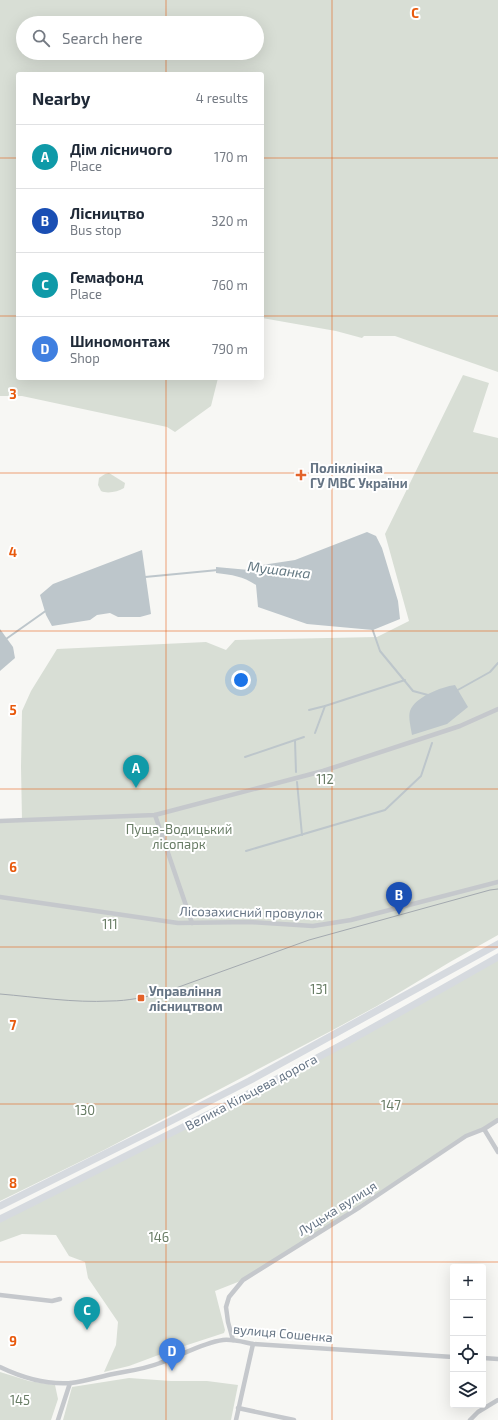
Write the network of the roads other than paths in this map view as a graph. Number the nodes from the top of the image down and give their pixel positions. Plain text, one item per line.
1 (498, 710) edge
2 (155, 815) junction
3 (0, 821) edge
4 (498, 882) edge
5 (0, 897) edge
6 (192, 923) junction
7 (498, 944) edge
8 (498, 957) edge
9 (498, 1120) edge
10 (484, 1129) junction
11 (498, 1152) edge
12 (0, 1206) edge
13 (0, 1219) edge
14 (0, 1296) edge
15 (60, 1299) dead end
16 (232, 1340) junction
17 (253, 1344) junction
18 (450, 1356) edge
19 (486, 1358) edge
20 (498, 1359) edge
21 (0, 1367) edge
22 (70, 1383) junction
23 (498, 1400) edge
24 (238, 1408) junction
25 (58, 1420) edge
26 (236, 1420) edge
27 (294, 1420) edge
28 (470, 1420) edge

1 - 2 street
2 - 3 street
2 - 6 street
4 - 6 street, Лісозахисний провулок
5 - 6 street, Лісозахисний провулок
7 - 12 main road, Велика Кільцева дорога
8 - 13 main road, Велика Кільцева дорога
9 - 10 street, Луцька вулиця
10 - 11 street
10 - 16 street, Луцька вулиця
14 - 15 street
16 - 17 street, вулиця Сошенка
16 - 22 street, вулиця Сошенка
17 - 18 street, вулиця Сошенка
17 - 24 street
19 - 20 street
21 - 22 street, вулиця Сошенка
22 - 25 street
23 - 28 street
24 - 26 street
24 - 27 street

